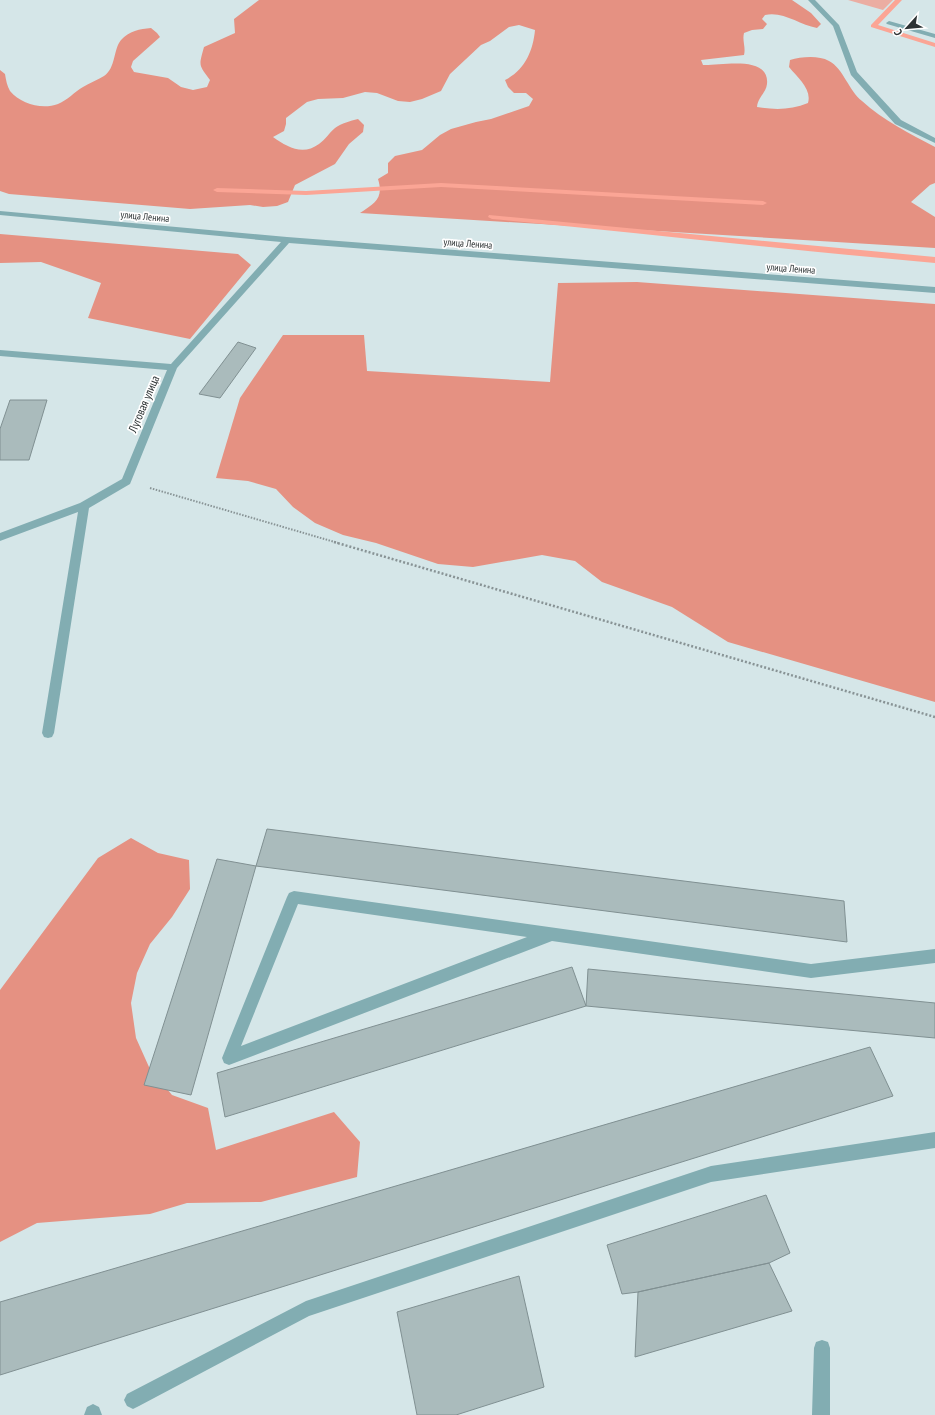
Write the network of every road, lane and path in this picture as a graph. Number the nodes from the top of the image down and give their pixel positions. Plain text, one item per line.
1 (811, 0) edge
2 (889, 23) dead end
3 (935, 36) edge
4 (935, 141) edge
5 (0, 213) edge
6 (287, 240) junction
7 (935, 290) edge
8 (0, 353) edge
9 (174, 367) junction
10 (126, 481) junction
11 (84, 506) junction
12 (0, 537) edge
13 (935, 717) edge
14 (48, 733) dead end
15 (555, 933) junction
16 (935, 956) edge
17 (935, 1140) edge
18 (822, 1348) dead end
19 (133, 1400) dead end
20 (821, 1415) edge

1 - 4 street
2 - 3 street
5 - 6 street, улица Ленина
6 - 7 street, улица Ленина
6 - 9 street, Луговая улица
8 - 9 street
9 - 10 street, Луговая улица
10 - 11 street
10 - 13 path
11 - 12 street
11 - 14 street
15 - 15 street
15 - 16 street
17 - 19 street
18 - 20 street

